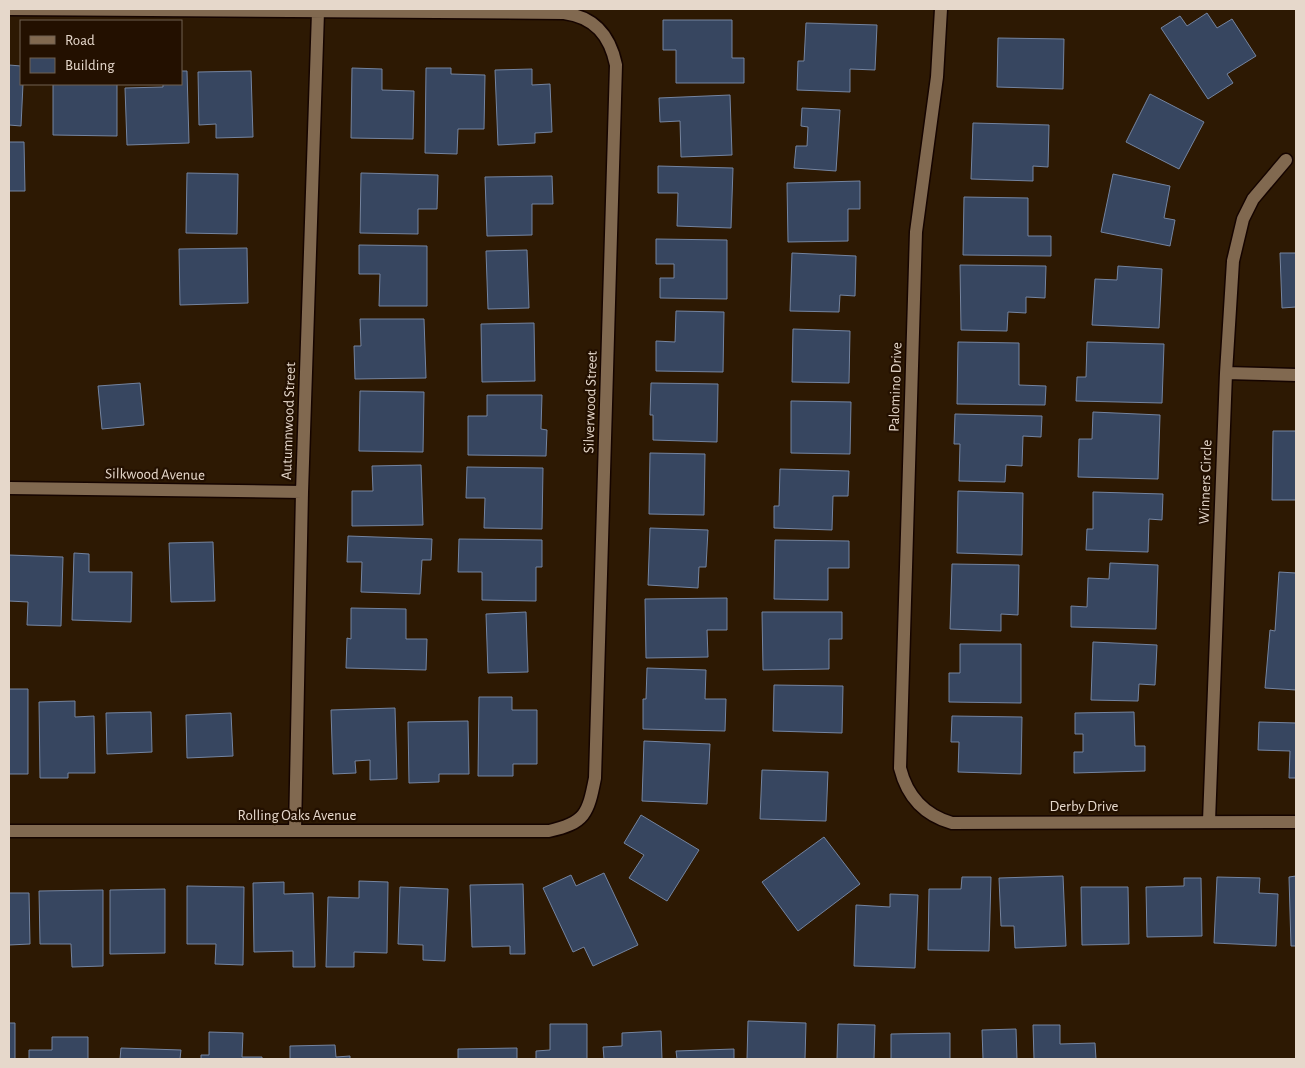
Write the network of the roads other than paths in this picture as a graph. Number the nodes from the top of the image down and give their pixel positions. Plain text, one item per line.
1 (9, 9) edge
2 (941, 9) edge
3 (318, 12) junction
4 (1286, 160) dead end
5 (1226, 373) junction
6 (1296, 375) edge
7 (9, 488) edge
8 (302, 492) junction
9 (900, 768) joint
10 (583, 817) joint
11 (1209, 822) junction
12 (1296, 822) edge
13 (9, 831) edge
14 (295, 831) junction

1 - 3 street, Silverwood Street
2 - 9 street, Palomino Drive
3 - 8 street, Autumnwood Street
3 - 10 street, Silverwood Street
4 - 5 street, Winners Circle
5 - 6 street
5 - 11 street, Winners Circle
7 - 8 street, Silkwood Avenue
8 - 14 street, Autumnwood Street
9 - 11 street, Derby Drive
10 - 14 street, Rolling Oaks Avenue
11 - 12 street, Derby Drive
13 - 14 street, Rolling Oaks Avenue

